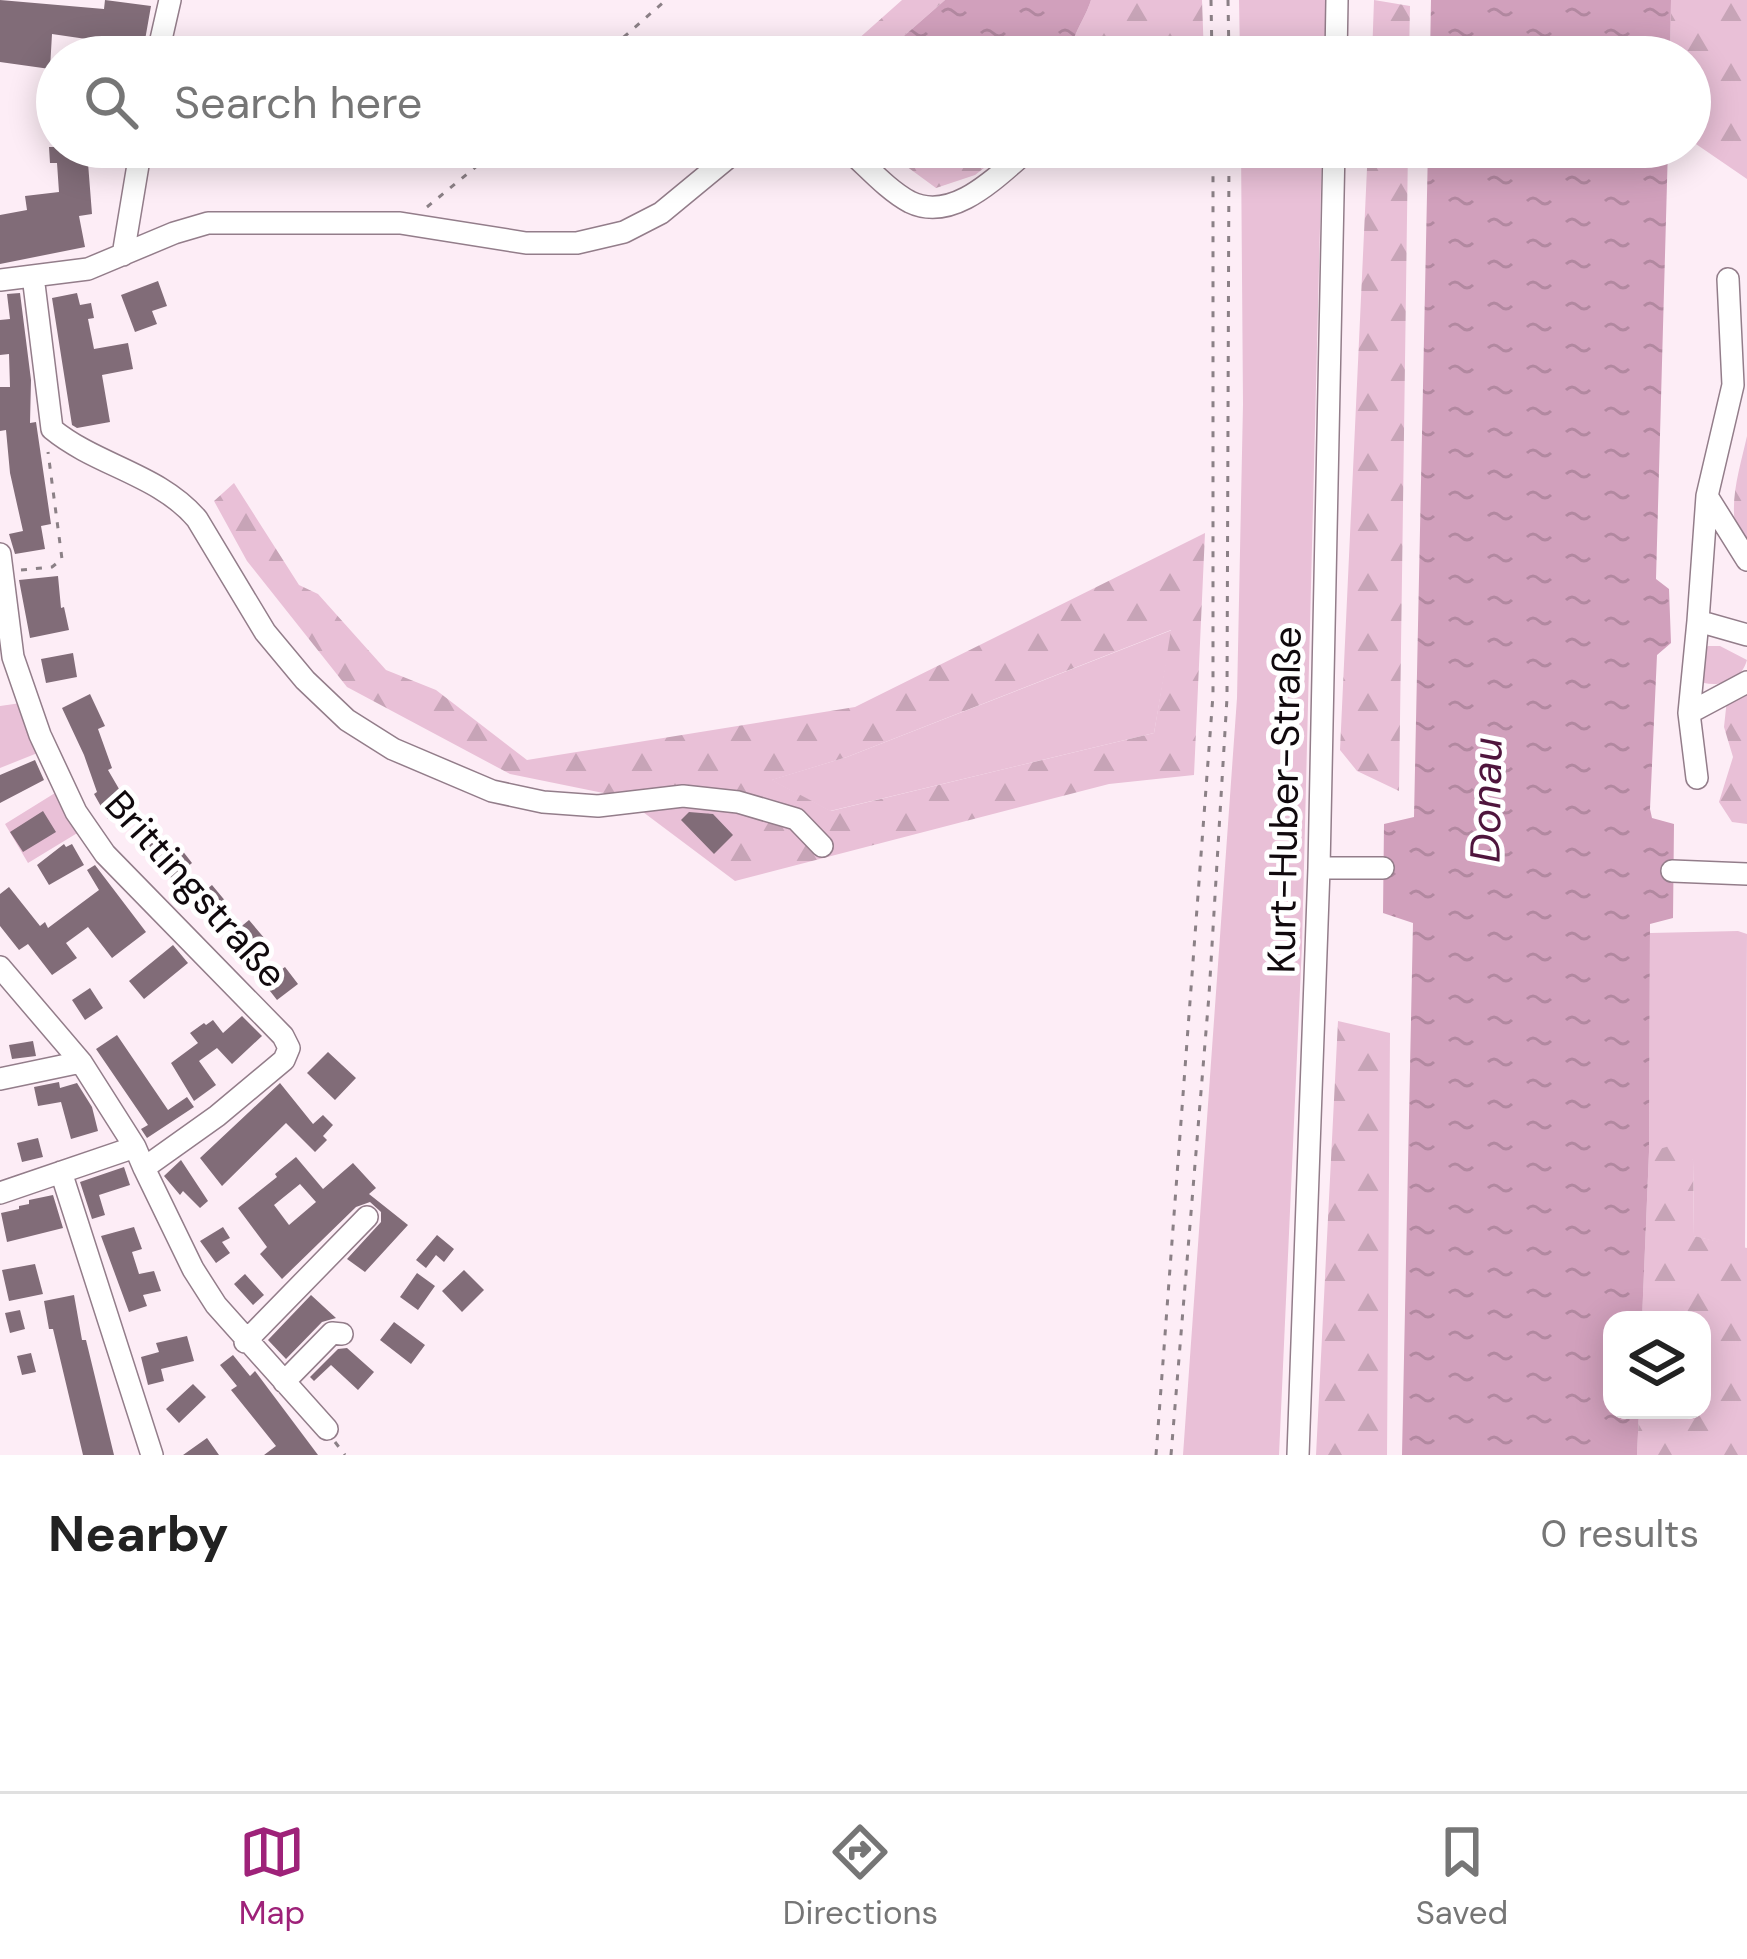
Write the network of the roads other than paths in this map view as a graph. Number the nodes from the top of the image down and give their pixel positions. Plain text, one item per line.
1 (1337, 0) edge
2 (170, 6) edge
3 (162, 36) edge
4 (1336, 36) edge
5 (137, 168) edge
6 (715, 168) edge
7 (870, 168) edge
8 (1006, 168) edge
9 (1334, 168) edge
10 (123, 255) junction
11 (33, 276) junction
12 (1728, 279) dead end
13 (0, 280) edge
14 (1707, 496) junction
15 (0, 554) edge
16 (1747, 560) edge
17 (1, 574) edge
18 (1698, 621) junction
19 (1747, 635) edge
20 (1747, 682) edge
21 (1689, 713) junction
22 (1697, 778) dead end
23 (823, 846) dead end
24 (1319, 868) junction
25 (1383, 868) dead end
26 (1672, 871) dead end
27 (1747, 874) edge
28 (0, 967) edge
29 (81, 1062) junction
30 (0, 1079) edge
31 (134, 1147) junction
32 (144, 1168) junction
33 (62, 1172) junction
34 (0, 1193) edge
35 (368, 1217) dead end
36 (343, 1334) dead end
37 (245, 1342) junction
38 (284, 1382) junction
39 (327, 1430) dead end
40 (152, 1455) edge
41 (1298, 1455) edge

1 - 4 street
2 - 3 street
5 - 10 street
6 - 10 street
7 - 8 street
9 - 24 street, Kurt-Huber-Straße
10 - 11 street
11 - 13 street
11 - 23 street
12 - 14 street
14 - 16 street
14 - 18 street
15 - 17 street, Brittingstraße
17 - 32 street, Brittingstraße
18 - 19 street
18 - 21 street
20 - 21 street
21 - 22 street
24 - 25 street
24 - 41 street, Kurt-Huber-Straße
26 - 27 street
28 - 29 street
29 - 30 street
29 - 31 street
31 - 32 street
31 - 33 street
32 - 37 street
33 - 34 street
33 - 40 street
35 - 37 street
36 - 38 street
37 - 38 street
38 - 39 street

